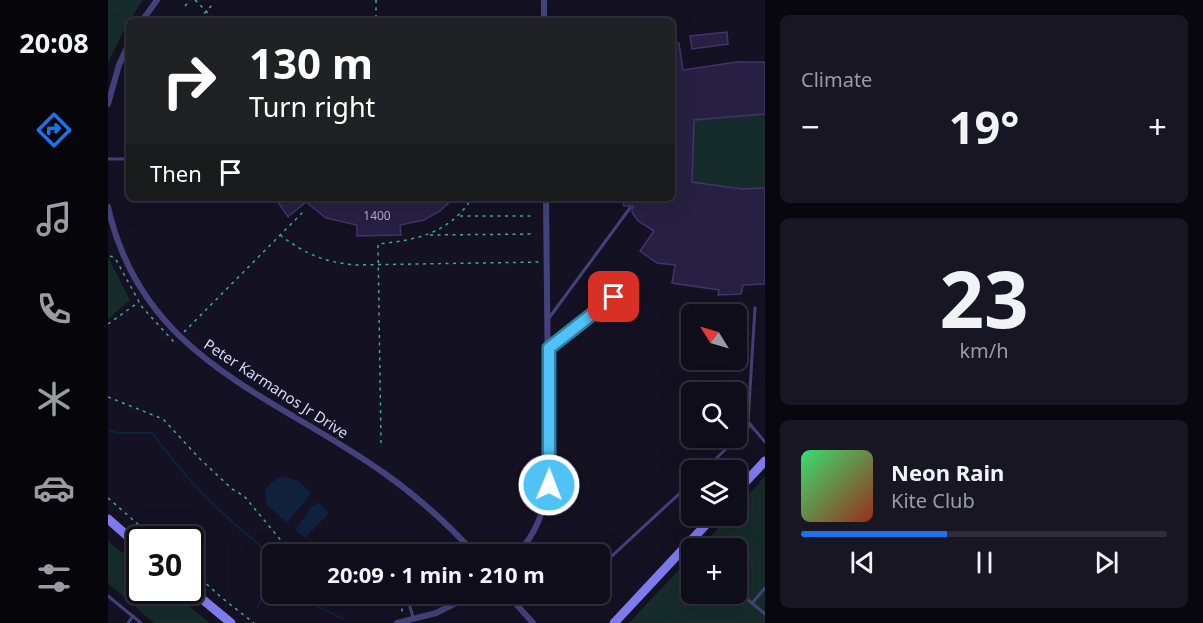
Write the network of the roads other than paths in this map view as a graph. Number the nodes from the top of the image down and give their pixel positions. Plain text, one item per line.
1 (157, 0) edge
2 (544, 0) edge
3 (144, 18) edge
4 (544, 18) edge
5 (126, 50) edge
6 (108, 104) edge
7 (108, 159) edge
8 (126, 159) edge
9 (546, 201) edge
10 (108, 207) edge
11 (630, 208) dead end
12 (614, 297) dead end
13 (755, 309) dead end
14 (548, 320) junction
15 (549, 348) junction
16 (750, 425) junction
17 (765, 442) edge
18 (714, 460) edge
19 (765, 461) edge
20 (747, 480) edge
21 (681, 492) edge
22 (108, 519) edge
23 (126, 535) edge
24 (465, 544) edge
25 (526, 544) edge
26 (610, 558) edge
27 (681, 559) edge
28 (765, 588) edge
29 (108, 596) edge
30 (747, 599) edge
31 (204, 601) edge
32 (752, 603) junction
33 (409, 604) edge
34 (454, 604) edge
35 (516, 604) edge
36 (765, 614) edge
37 (133, 616) junction
38 (413, 619) junction
39 (128, 623) edge
40 (141, 623) edge
41 (231, 623) edge
42 (397, 623) edge
43 (533, 623) edge
44 (614, 623) edge

1 - 3 street
2 - 4 street
5 - 6 street
7 - 8 lane
9 - 14 street
10 - 24 street, Peter Karmanos Jr Drive
11 - 14 lane
12 - 15 lane
13 - 16 lane
14 - 15 street
15 - 25 street
16 - 17 lane
16 - 18 lane
19 - 20 main road
21 - 26 lane
22 - 23 main road
27 - 44 main road
28 - 32 lane
29 - 37 lane
30 - 32 lane
31 - 41 main road
32 - 36 lane
33 - 38 lane
34 - 38 street
35 - 43 street
37 - 39 lane
37 - 40 lane
38 - 42 street

